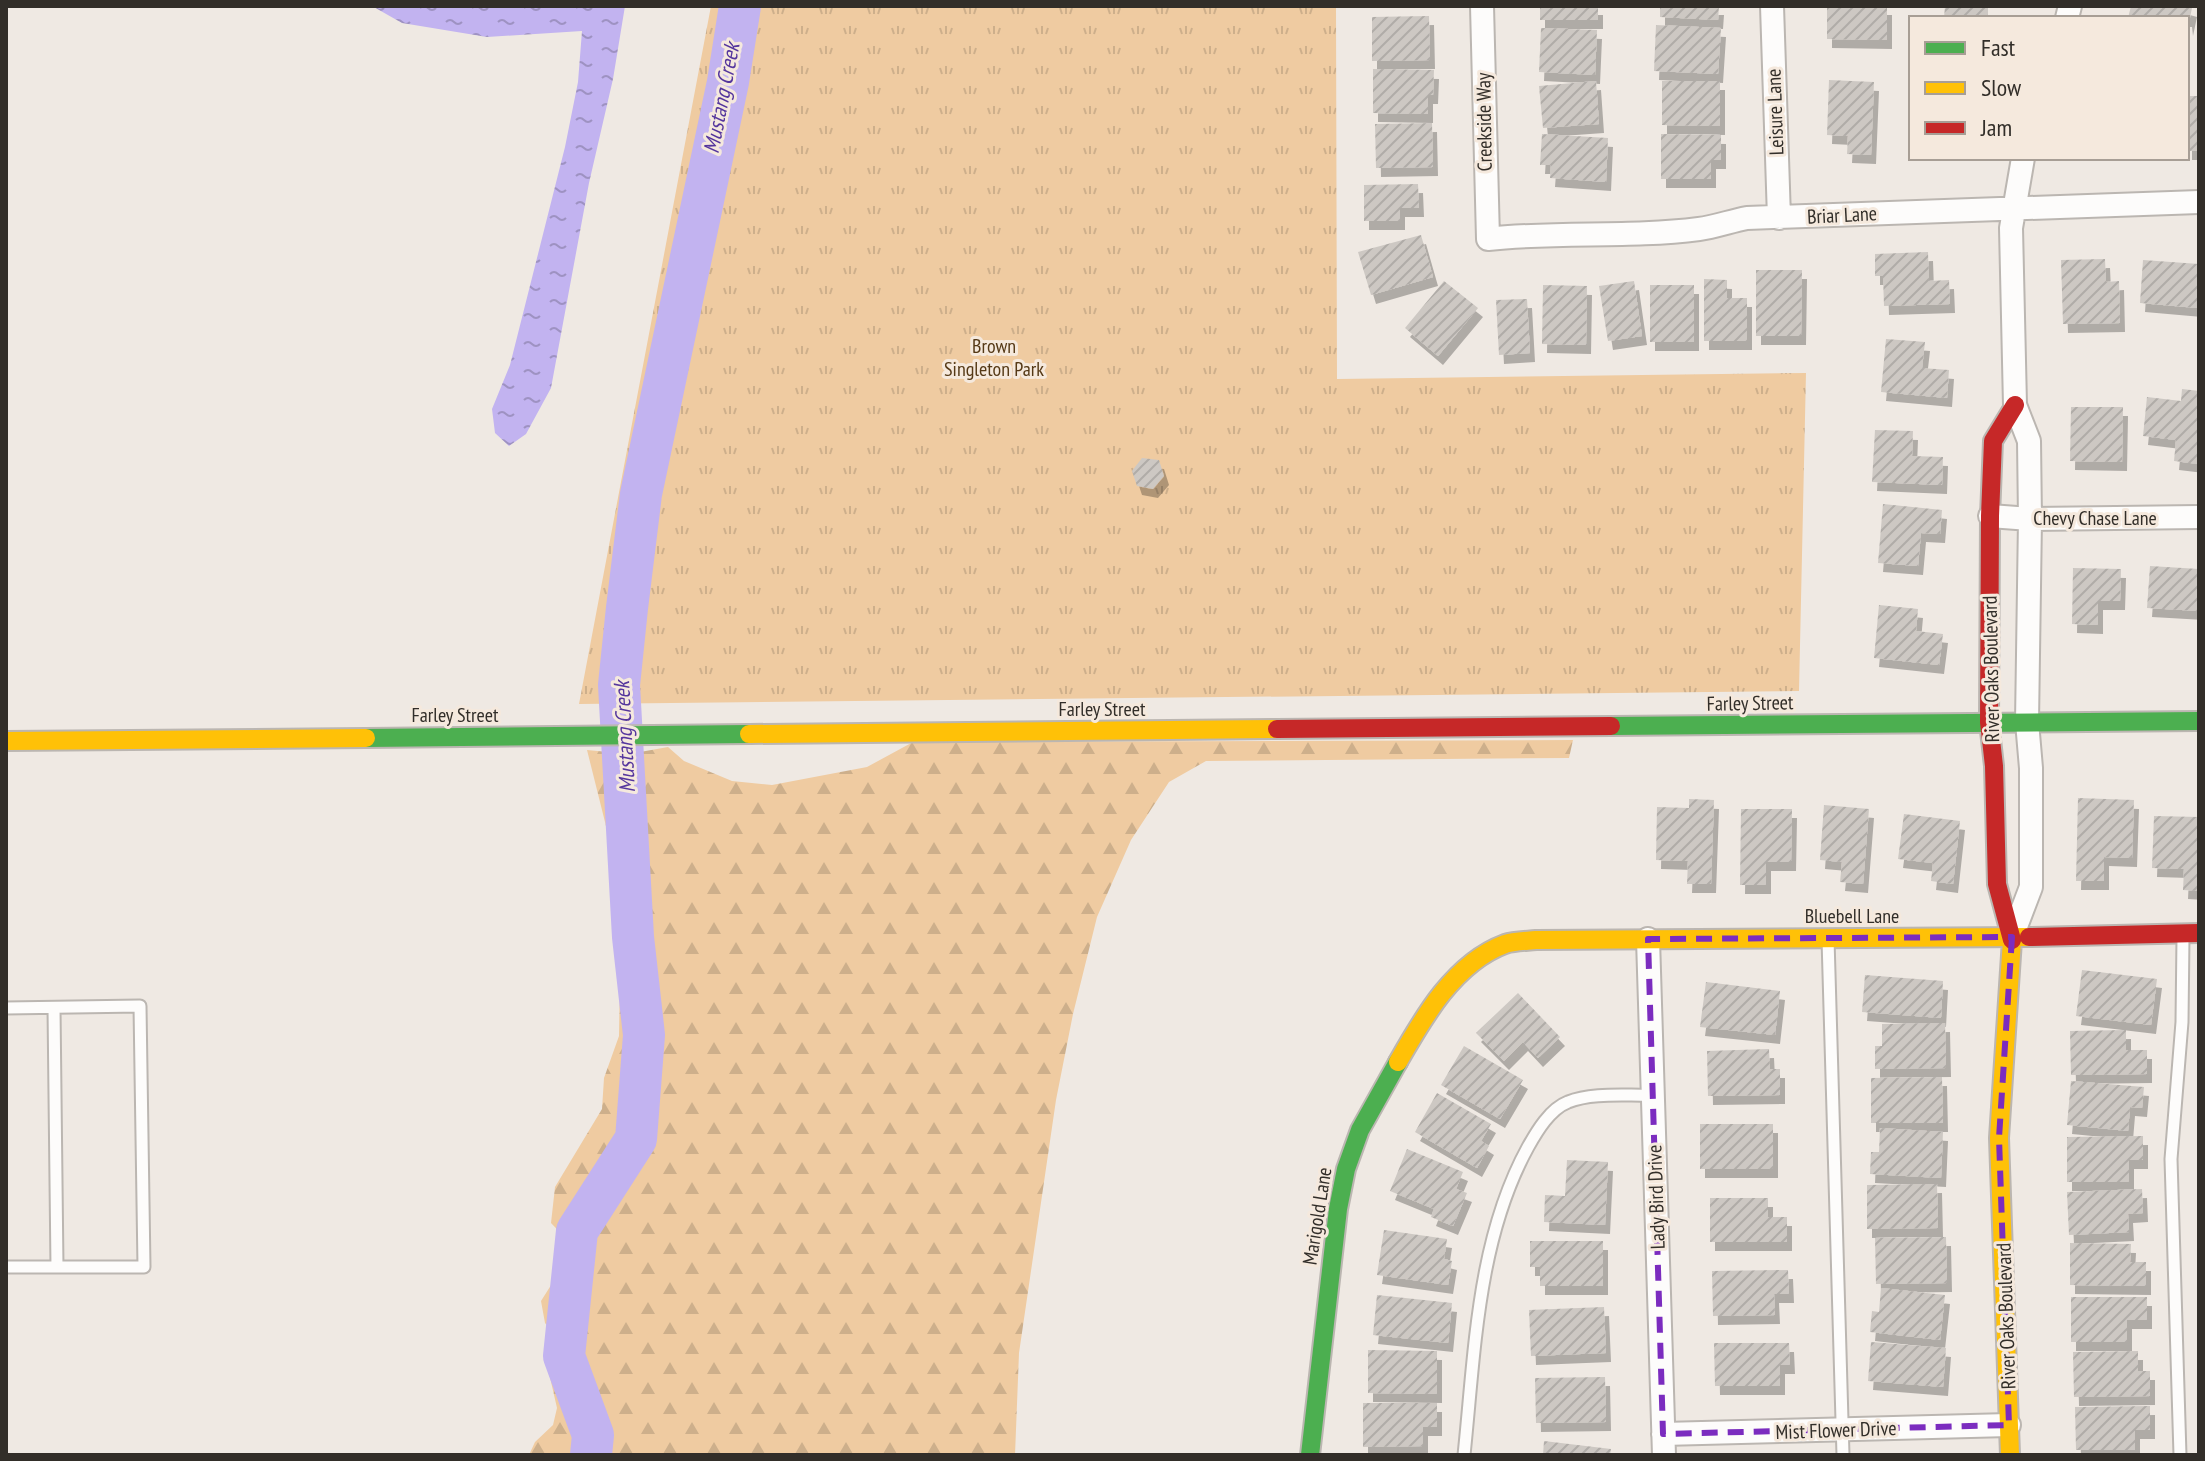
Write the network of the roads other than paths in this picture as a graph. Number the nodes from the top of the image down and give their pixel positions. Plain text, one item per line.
1 (1482, 6) edge
2 (1772, 6) edge
3 (2023, 160) edge
4 (2199, 202) edge
5 (2013, 209) junction
6 (1779, 218) junction
7 (1488, 239) joint
8 (2015, 405) junction
9 (1990, 516) junction
10 (2199, 517) edge
11 (2030, 519) junction
12 (2199, 721) edge
13 (1989, 722) junction
14 (2027, 722) junction
15 (6, 741) edge
16 (2191, 933) edge
17 (2012, 937) junction
18 (1648, 939) junction
19 (1828, 939) junction
20 (1506, 944) joint
21 (6, 1008) edge
22 (54, 1008) junction
23 (1653, 1095) junction
24 (6, 1267) edge
25 (57, 1267) junction
26 (2009, 1425) junction
27 (1842, 1430) junction
28 (1663, 1445) edge
29 (1310, 1455) edge
30 (1464, 1455) edge
31 (1843, 1455) edge
32 (2010, 1455) edge
33 (2180, 1455) edge

1 - 7 street, Creekside Way
2 - 6 street, Leisure Lane
3 - 5 street, River Oaks Boulevard
4 - 5 street, Briar Lane
5 - 6 street, Briar Lane
5 - 8 street, River Oaks Boulevard
6 - 7 street, Briar Lane
8 - 9 street, River Oaks Boulevard
8 - 11 street, River Oaks Boulevard
9 - 11 street, Chevy Chase Lane
9 - 13 street, River Oaks Boulevard
10 - 11 street, Chevy Chase Lane
11 - 14 street, River Oaks Boulevard
12 - 14 street, Farley Street
13 - 14 street, Farley Street
13 - 15 street, Farley Street
13 - 17 street, River Oaks Boulevard
14 - 17 street, River Oaks Boulevard
16 - 17 street, Bluebell Lane
16 - 33 lane
17 - 19 street, Bluebell Lane
17 - 26 street, River Oaks Boulevard
18 - 19 street, Bluebell Lane
18 - 20 street, Bluebell Lane
18 - 23 street, Lady Bird Drive
19 - 27 lane
20 - 29 street, Marigold Lane
21 - 22 lane
22 - 25 lane
22 - 25 lane
23 - 28 street, Lady Bird Drive
23 - 30 lane
24 - 25 lane
26 - 27 street, Mist Flower Drive
26 - 32 street, River Oaks Boulevard
27 - 28 street, Mist Flower Drive
27 - 31 lane

